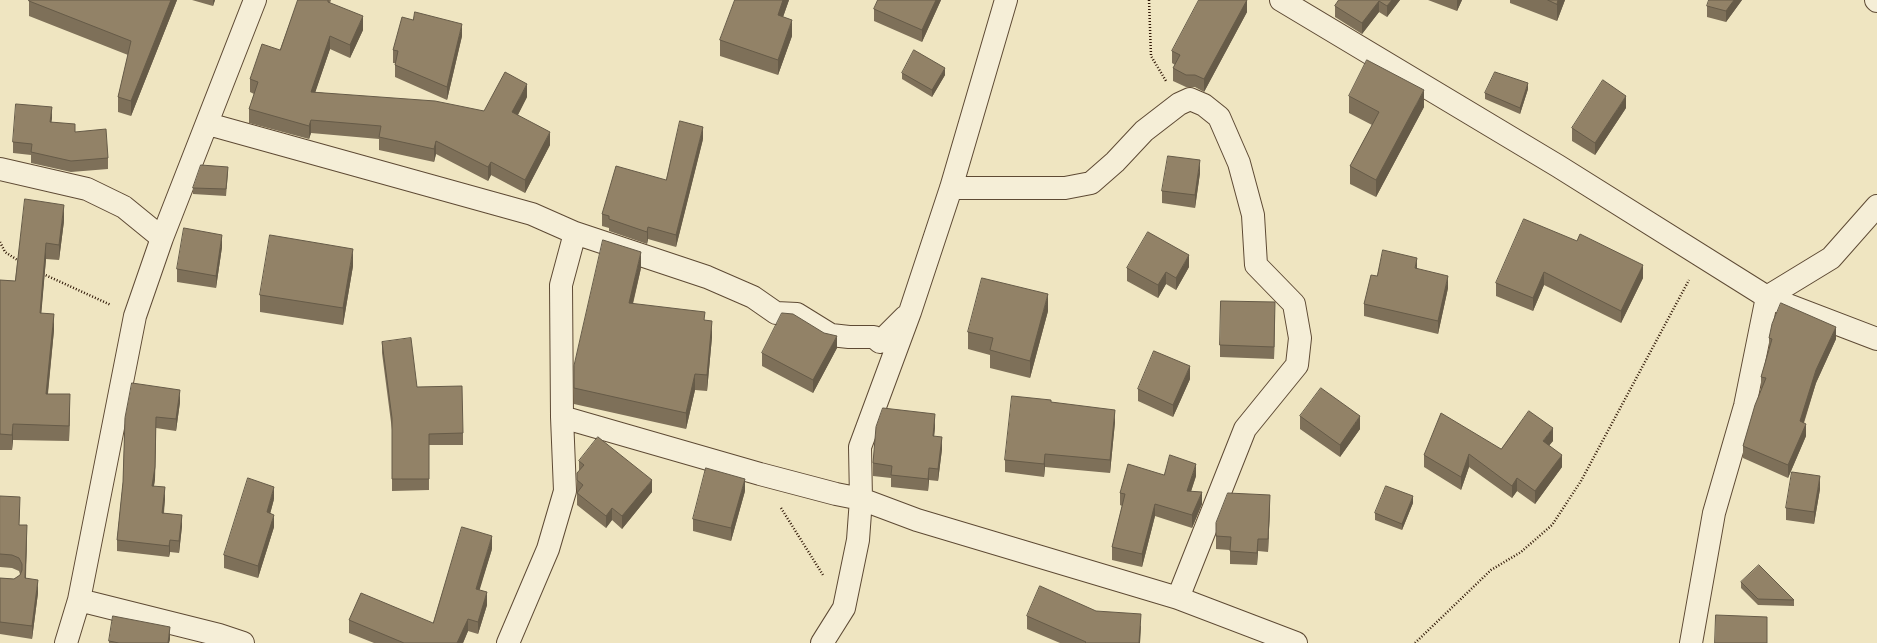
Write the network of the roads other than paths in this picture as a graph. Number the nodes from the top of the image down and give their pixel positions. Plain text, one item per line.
1 (255, 0) edge
2 (1006, 0) edge
3 (1281, 0) edge
4 (208, 124) junction
5 (0, 169) edge
6 (951, 188) junction
7 (1877, 206) edge
8 (574, 233) junction
9 (162, 238) junction
10 (1767, 297) junction
11 (910, 312) junction
12 (1877, 339) edge
13 (562, 417) junction
14 (861, 499) junction
15 (1178, 598) junction
16 (79, 600) junction
17 (221, 639) edge
18 (66, 643) edge
19 (243, 643) edge
20 (508, 643) edge
21 (822, 643) edge
22 (1296, 643) edge
23 (1691, 643) edge

1 - 4 street
2 - 6 street
3 - 10 street
4 - 8 street
4 - 9 street
5 - 9 street
6 - 11 street
6 - 15 street
7 - 10 street
8 - 11 street
8 - 13 street
9 - 16 street
10 - 12 street
10 - 23 street
11 - 14 street
13 - 14 street
13 - 20 street
14 - 15 street
14 - 21 street
15 - 22 street
16 - 17 street
16 - 18 street
17 - 19 street

